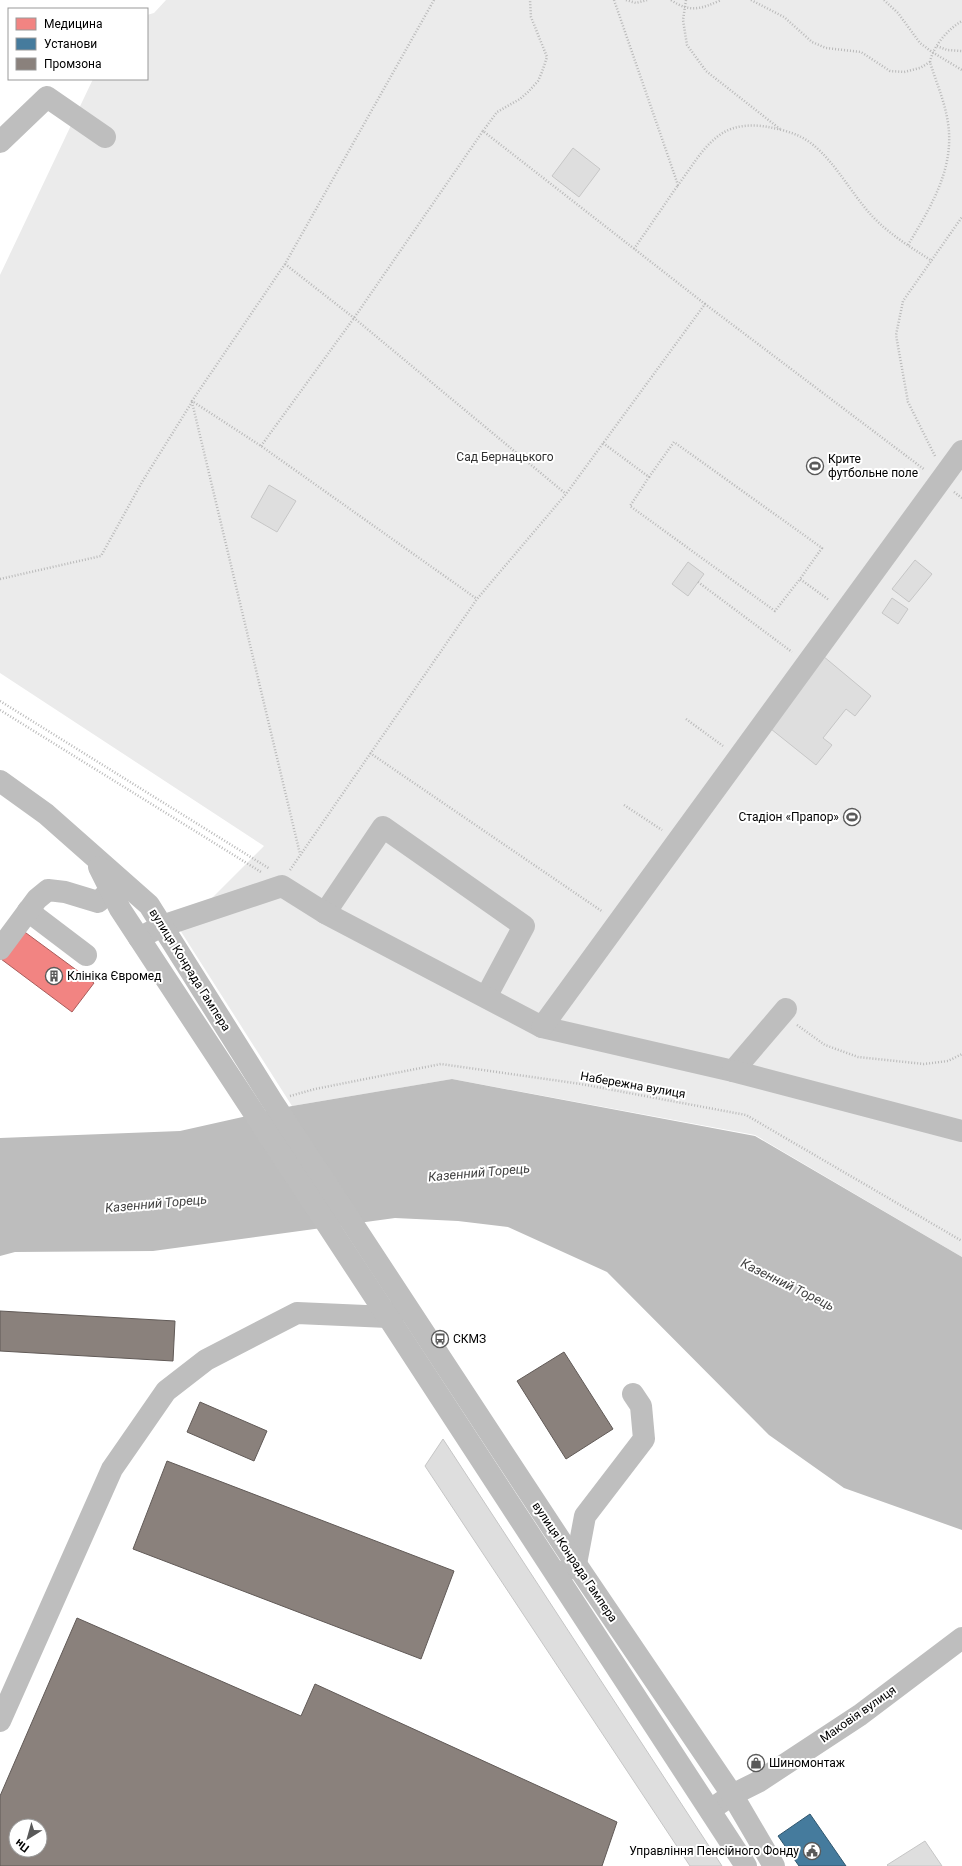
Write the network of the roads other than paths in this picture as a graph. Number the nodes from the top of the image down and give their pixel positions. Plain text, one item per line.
1 (105, 137) dead end
2 (0, 142) edge
3 (962, 451) edge
4 (0, 781) edge
5 (92, 854) junction
6 (111, 890) junction
7 (28, 911) junction
8 (325, 913) junction
9 (162, 926) junction
10 (139, 938) junction
11 (0, 949) edge
12 (86, 955) dead end
13 (486, 997) junction
14 (783, 1012) road end
15 (542, 1027) junction
16 (733, 1071) junction
17 (962, 1131) edge
18 (406, 1305) junction
19 (388, 1316) junction
20 (633, 1394) dead end
21 (576, 1564) junction
22 (557, 1576) junction
23 (962, 1638) edge
24 (0, 1721) edge
25 (732, 1795) junction
26 (710, 1810) junction
27 (746, 1866) edge
28 (774, 1866) edge

1 - 2 main road
3 - 15 main road
4 - 5 main road, вулиця Конрада Гампера
5 - 6 main road, вулиця Конрада Гампера
5 - 9 main road, вулиця Конрада Гампера
6 - 7 main road
6 - 10 main road, вулиця Конрада Гампера
7 - 11 main road
7 - 12 main road
8 - 9 main road
8 - 13 main road
8 - 13 main road
9 - 10 main road
9 - 18 main road, вулиця Конрада Гампера
10 - 19 main road, вулиця Конрада Гампера
13 - 15 main road
14 - 16 main road
15 - 16 main road
16 - 17 main road
18 - 19 main road
18 - 21 main road, вулиця Конрада Гампера
19 - 22 main road, вулиця Конрада Гампера
19 - 24 main road
20 - 21 main road
21 - 22 main road
21 - 25 main road, вулиця Конрада Гампера
22 - 26 main road, вулиця Конрада Гампера
23 - 25 main road, Маковія вулиця
25 - 26 main road, Маковія вулиця
25 - 28 main road, вулиця Конрада Гампера
26 - 27 main road, вулиця Конрада Гампера

